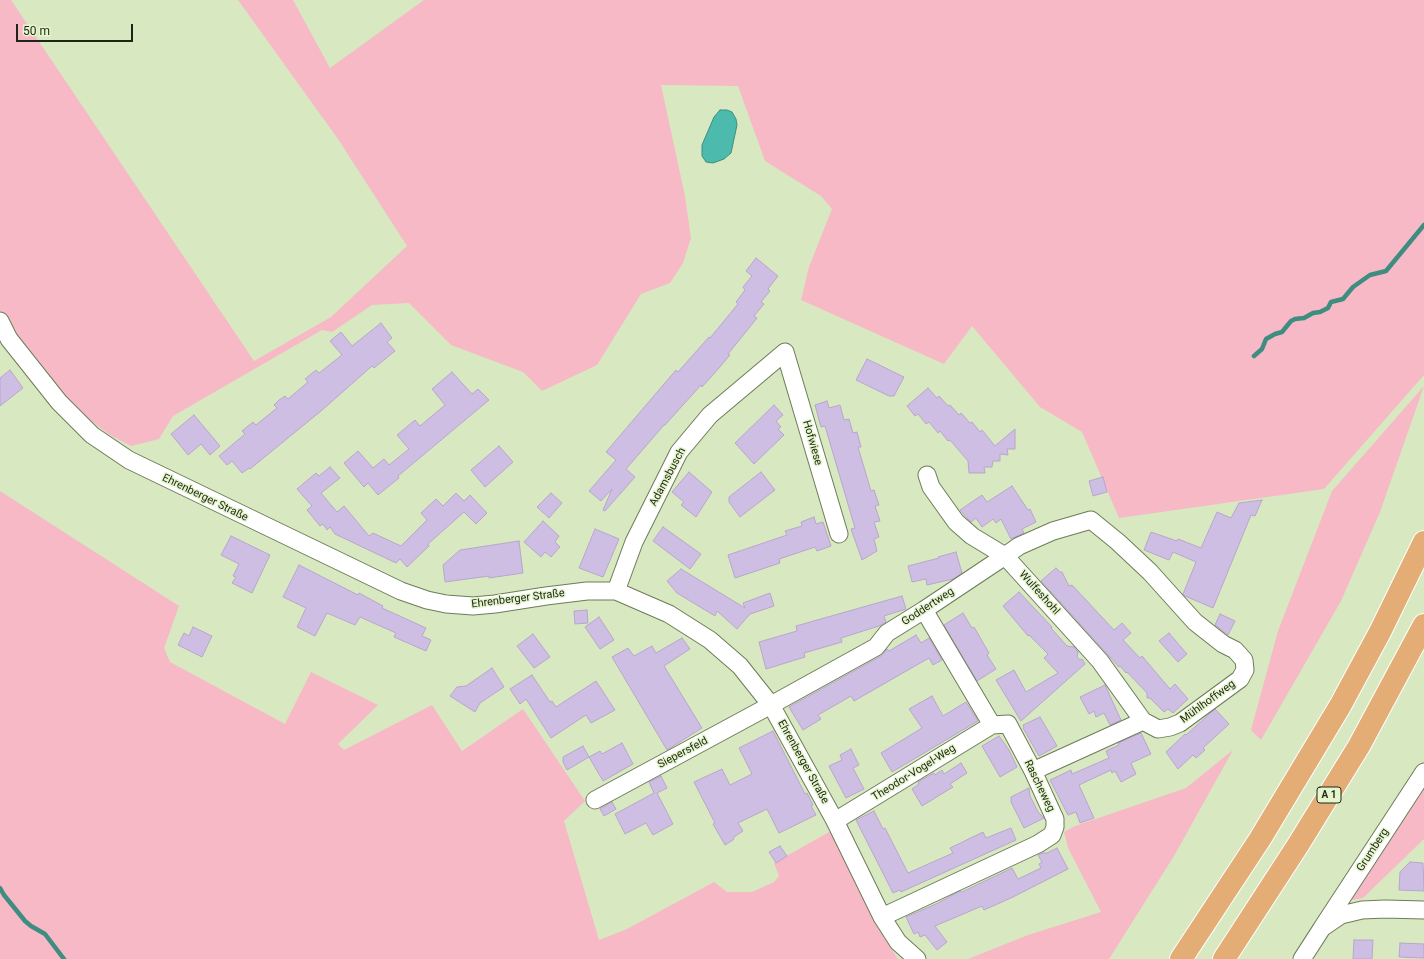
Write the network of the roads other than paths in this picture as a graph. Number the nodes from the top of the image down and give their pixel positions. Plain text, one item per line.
1 (0, 321) edge
2 (785, 352) joint
3 (927, 476) dead end
4 (1091, 520) joint
5 (839, 534) dead end
6 (1424, 542) edge
7 (1005, 556) junction
8 (616, 591) junction
9 (924, 610) junction
10 (1424, 625) edge
11 (771, 705) junction
12 (1143, 721) junction
13 (992, 724) junction
14 (1033, 772) junction
15 (1424, 772) edge
16 (595, 800) dead end
17 (835, 821) junction
18 (1424, 910) edge
19 (882, 917) junction
20 (1322, 928) junction
21 (917, 959) edge
22 (1181, 959) edge
23 (1224, 959) edge
24 (1302, 959) edge

1 - 8 street, Ehrenberger Straße
2 - 5 street, Hofwiese
2 - 8 street, Adamsbusch
3 - 7 street, Wulfeshohl
4 - 7 street, Goddertweg
4 - 12 street, Mühlhoffweg
6 - 22 highway
7 - 9 street, Goddertweg
7 - 12 street, Wulfeshohl
8 - 11 street, Ehrenberger Straße
9 - 11 street, Goddertweg
9 - 13 street
10 - 23 highway, A 1
11 - 16 street, Siepersfeld
11 - 17 street, Ehrenberger Straße
12 - 14 street
13 - 14 street, Rascheweg
13 - 17 street, Theodor-Vogel-Weg
14 - 19 street, Rascheweg
15 - 20 street, Grumberg
17 - 19 street, Ehrenberger Straße
18 - 20 street, Grumberg
19 - 21 street, Ehrenberger Straße
20 - 24 street, Grumberg

